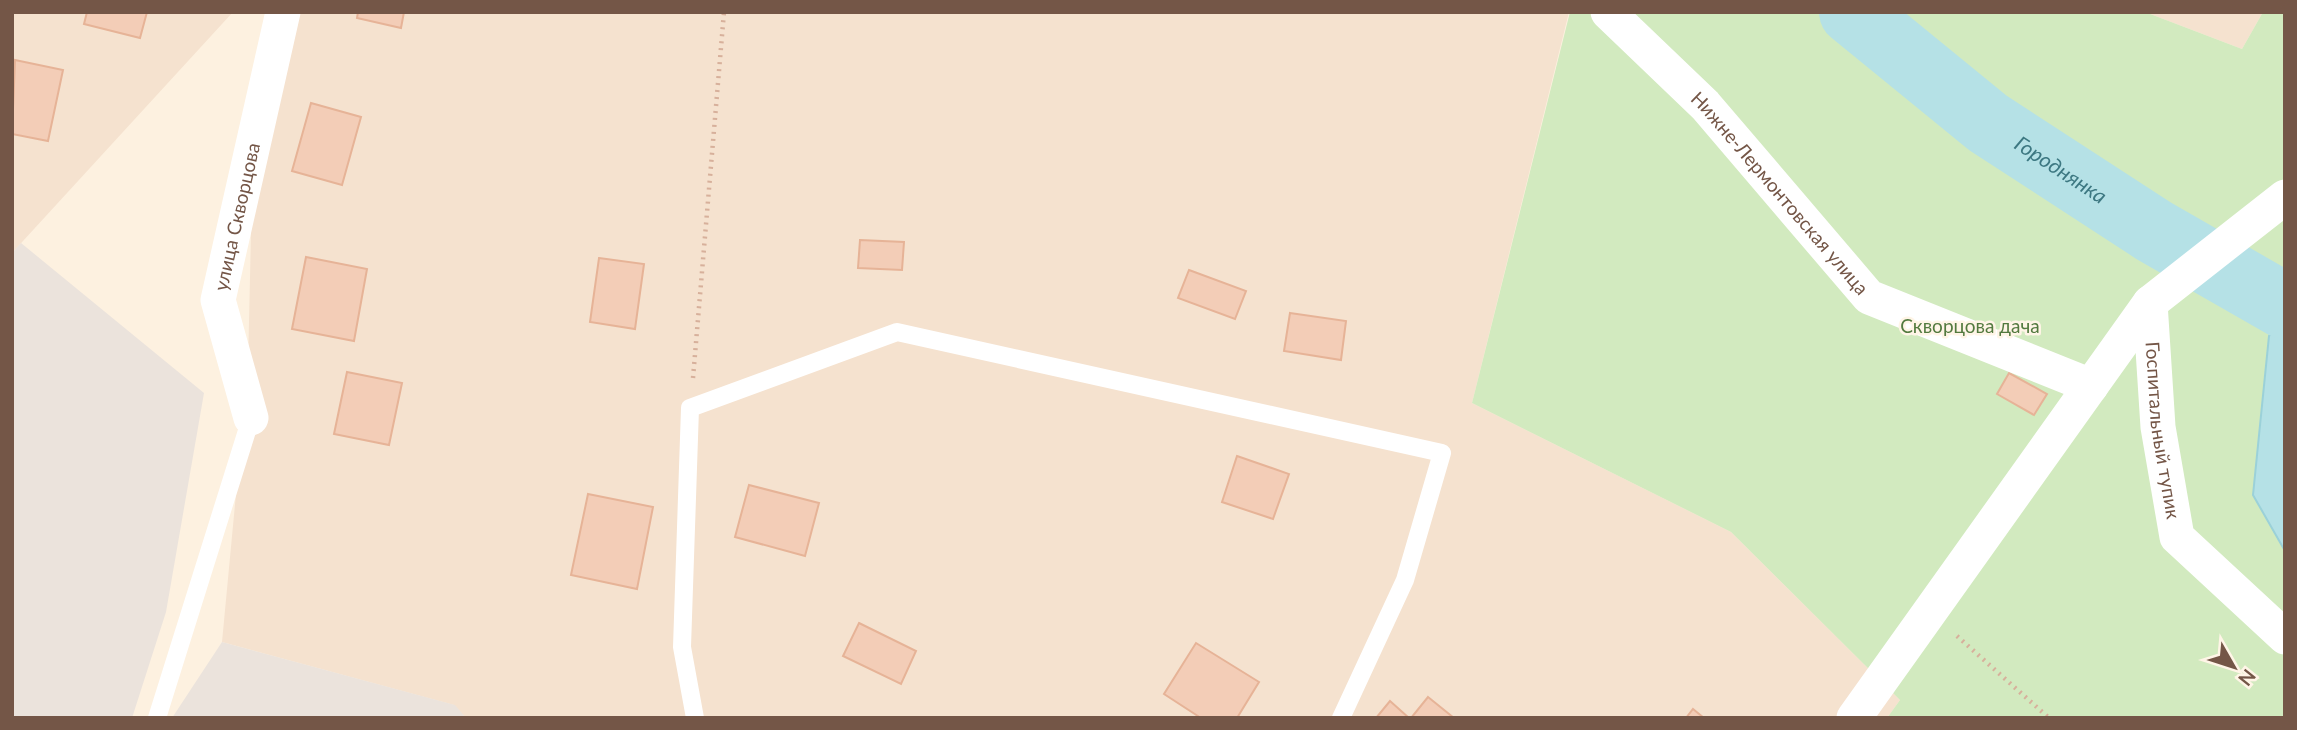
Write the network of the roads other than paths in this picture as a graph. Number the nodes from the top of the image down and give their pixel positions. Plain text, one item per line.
1 (283, 12) edge
2 (1608, 12) edge
3 (2285, 197) edge
4 (2150, 303) junction
5 (2091, 386) junction
6 (251, 418) joint
7 (2285, 637) edge
8 (157, 718) edge
9 (695, 718) edge
10 (1341, 718) edge
11 (1854, 718) edge

1 - 6 street, улица Скворцова
2 - 5 street, Нижне-Лермонтовская улица
3 - 4 street
4 - 5 street
4 - 7 street, Госпитальный тупик
5 - 11 street
6 - 8 lane
9 - 10 lane

